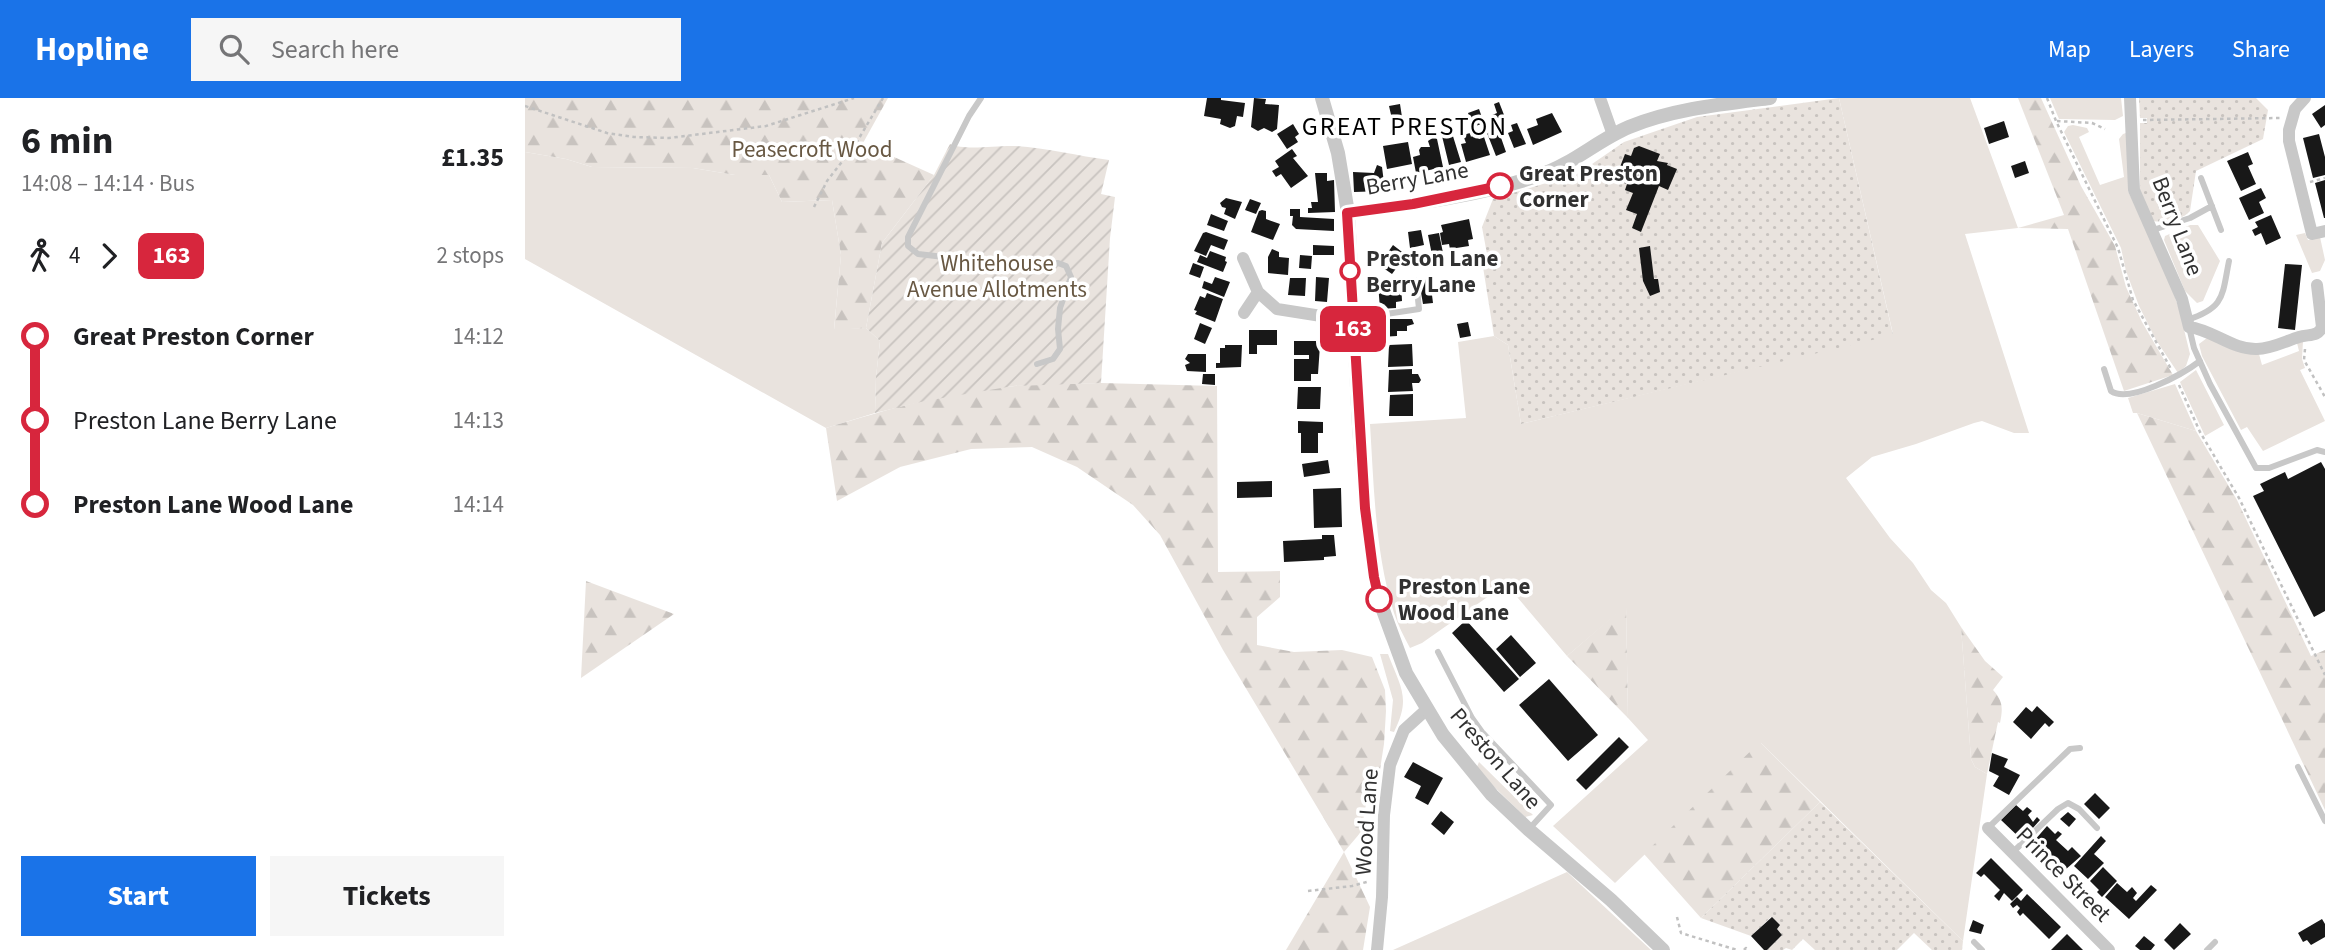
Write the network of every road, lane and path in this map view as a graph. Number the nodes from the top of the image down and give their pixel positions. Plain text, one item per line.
1 (854, 98) edge
2 (883, 98) edge
3 (981, 98) edge
4 (1322, 98) edge
5 (1600, 98) edge
6 (1770, 98) edge
7 (2047, 98) edge
8 (2130, 98) edge
9 (2305, 98) edge
10 (525, 106) edge
11 (2291, 119) junction
12 (2133, 120) junction
13 (2056, 121) junction
14 (2105, 129) dead end
15 (1612, 135) junction
16 (2201, 178) dead end
17 (2212, 206) junction
18 (814, 207) dead end
19 (1347, 213) junction
20 (2153, 230) junction
21 (2221, 230) dead end
22 (2325, 231) edge
23 (1243, 258) dead end
24 (2229, 261) dead end
25 (1416, 280) dead end
26 (2317, 285) dead end
27 (1258, 292) junction
28 (1244, 313) dead end
29 (1352, 318) junction
30 (2188, 324) junction
31 (2306, 335) junction
32 (2200, 361) junction
33 (1037, 364) dead end
34 (2104, 369) dead end
35 (2176, 378) junction
36 (2325, 397) edge
37 (2325, 452) edge
38 (1438, 652) dead end
39 (2325, 675) edge
40 (1426, 709) junction
41 (2080, 748) dead end
42 (2298, 767) dead end
43 (2325, 821) edge
44 (1988, 828) joint
45 (2097, 828) dead end
46 (1528, 829) junction
47 (2013, 852) junction
48 (1382, 877) junction
49 (1308, 891) dead end
50 (1677, 917) dead end
51 (2215, 942) dead end
52 (1974, 943) dead end
53 (1377, 950) edge
54 (1663, 950) edge
55 (1737, 950) edge
56 (1982, 950) edge
57 (2109, 950) edge
58 (2207, 950) edge

1 - 10 path
2 - 18 path
3 - 33 lane
4 - 19 street, Preston Lane
5 - 15 street
6 - 15 street, Berry Lane
7 - 13 path
8 - 12 street, Berry Lane
9 - 11 street
11 - 12 path
11 - 22 street
12 - 20 street, Berry Lane
13 - 14 path
13 - 35 path
15 - 19 street, Berry Lane
16 - 17 lane
17 - 20 lane
17 - 21 lane
19 - 29 street, Preston Lane
20 - 30 street, Berry Lane
23 - 27 street
24 - 30 lane
25 - 29 lane
26 - 31 street
27 - 28 street
27 - 29 street
29 - 40 street, Preston Lane
30 - 31 street
30 - 32 lane, Berry Lane
31 - 36 path
32 - 35 lane
32 - 37 lane, Berry Lane
34 - 35 lane
35 - 39 path
38 - 46 lane
40 - 46 street, Preston Lane
40 - 48 street, Wood Lane
41 - 44 lane
42 - 43 lane
44 - 47 street, Prince Street
45 - 47 lane
46 - 54 street, Preston Lane
47 - 57 street, Prince Street
48 - 49 path
48 - 53 street, Wood Lane
50 - 55 path
51 - 58 lane
52 - 56 lane

